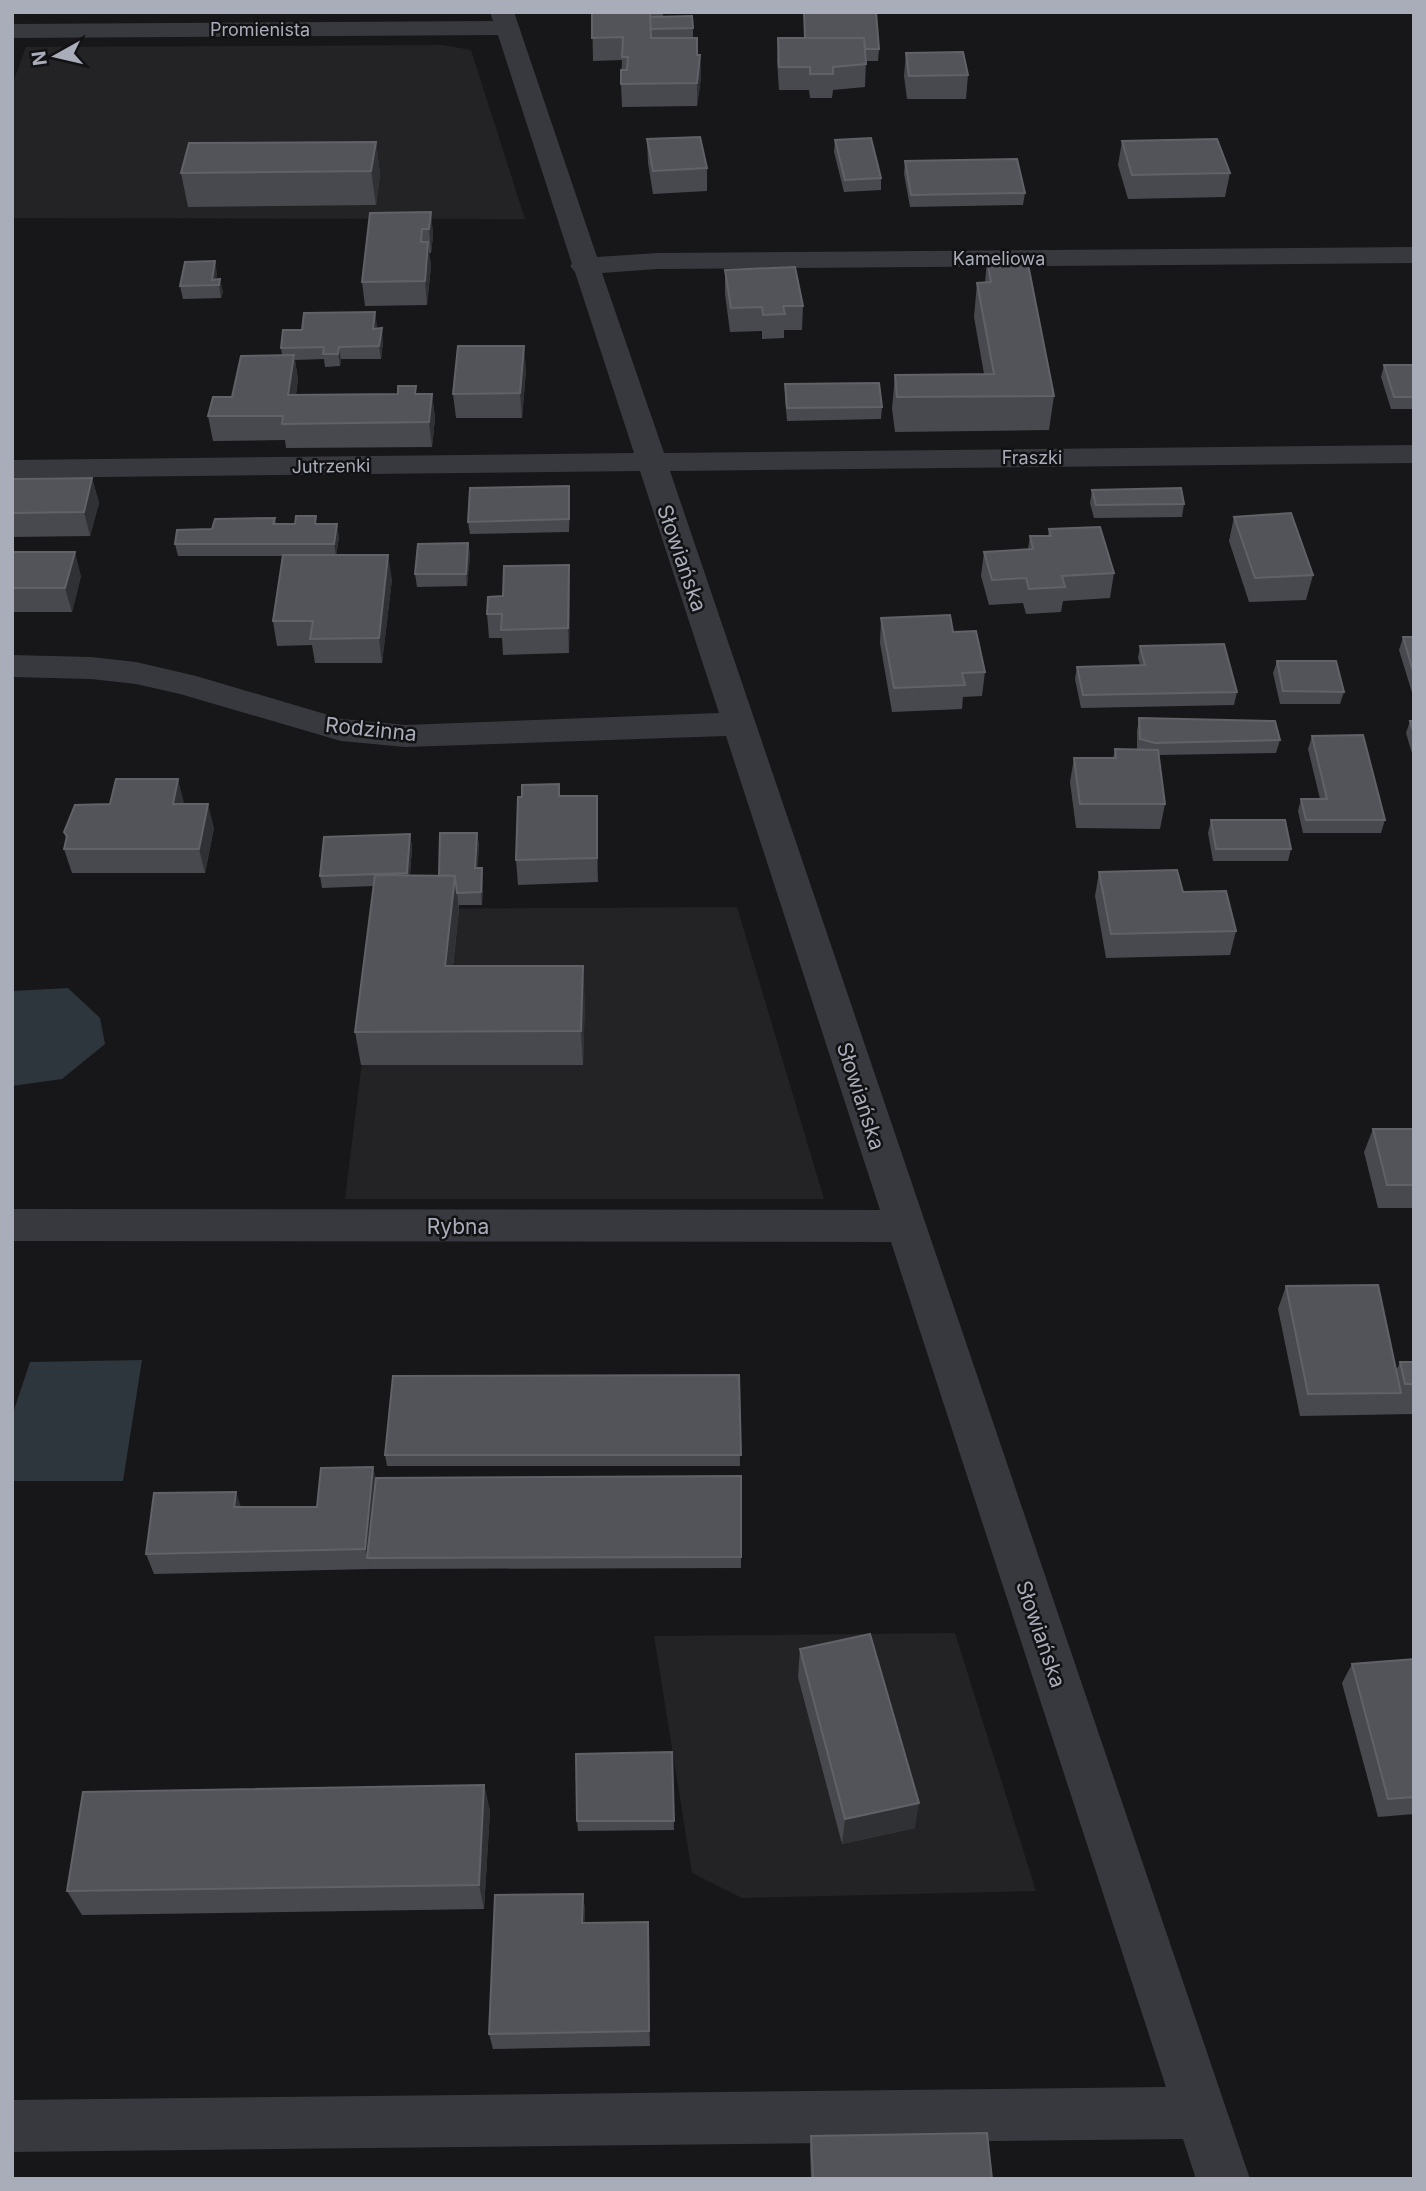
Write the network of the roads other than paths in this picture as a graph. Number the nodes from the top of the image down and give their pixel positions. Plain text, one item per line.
1 (504, 20) edge
2 (12, 31) edge
3 (1414, 255) edge
4 (584, 266) junction
5 (1414, 454) edge
6 (650, 463) junction
7 (12, 469) edge
8 (12, 666) edge
9 (737, 724) junction
10 (12, 1225) edge
11 (904, 1226) junction
12 (1201, 2113) junction
13 (12, 2126) edge
14 (1223, 2179) edge

1 - 2 street, Promienista
1 - 4 street, Słowiańska
3 - 4 street, Kameliowa
4 - 6 street, Słowiańska
5 - 6 street, Fraszki
6 - 7 street, Jutrzenki
6 - 9 street, Słowiańska
8 - 9 street, Rodzinna
9 - 11 street, Słowiańska
10 - 11 street, Rybna
11 - 12 street, Słowiańska
12 - 13 street
12 - 14 street, Słowiańska

